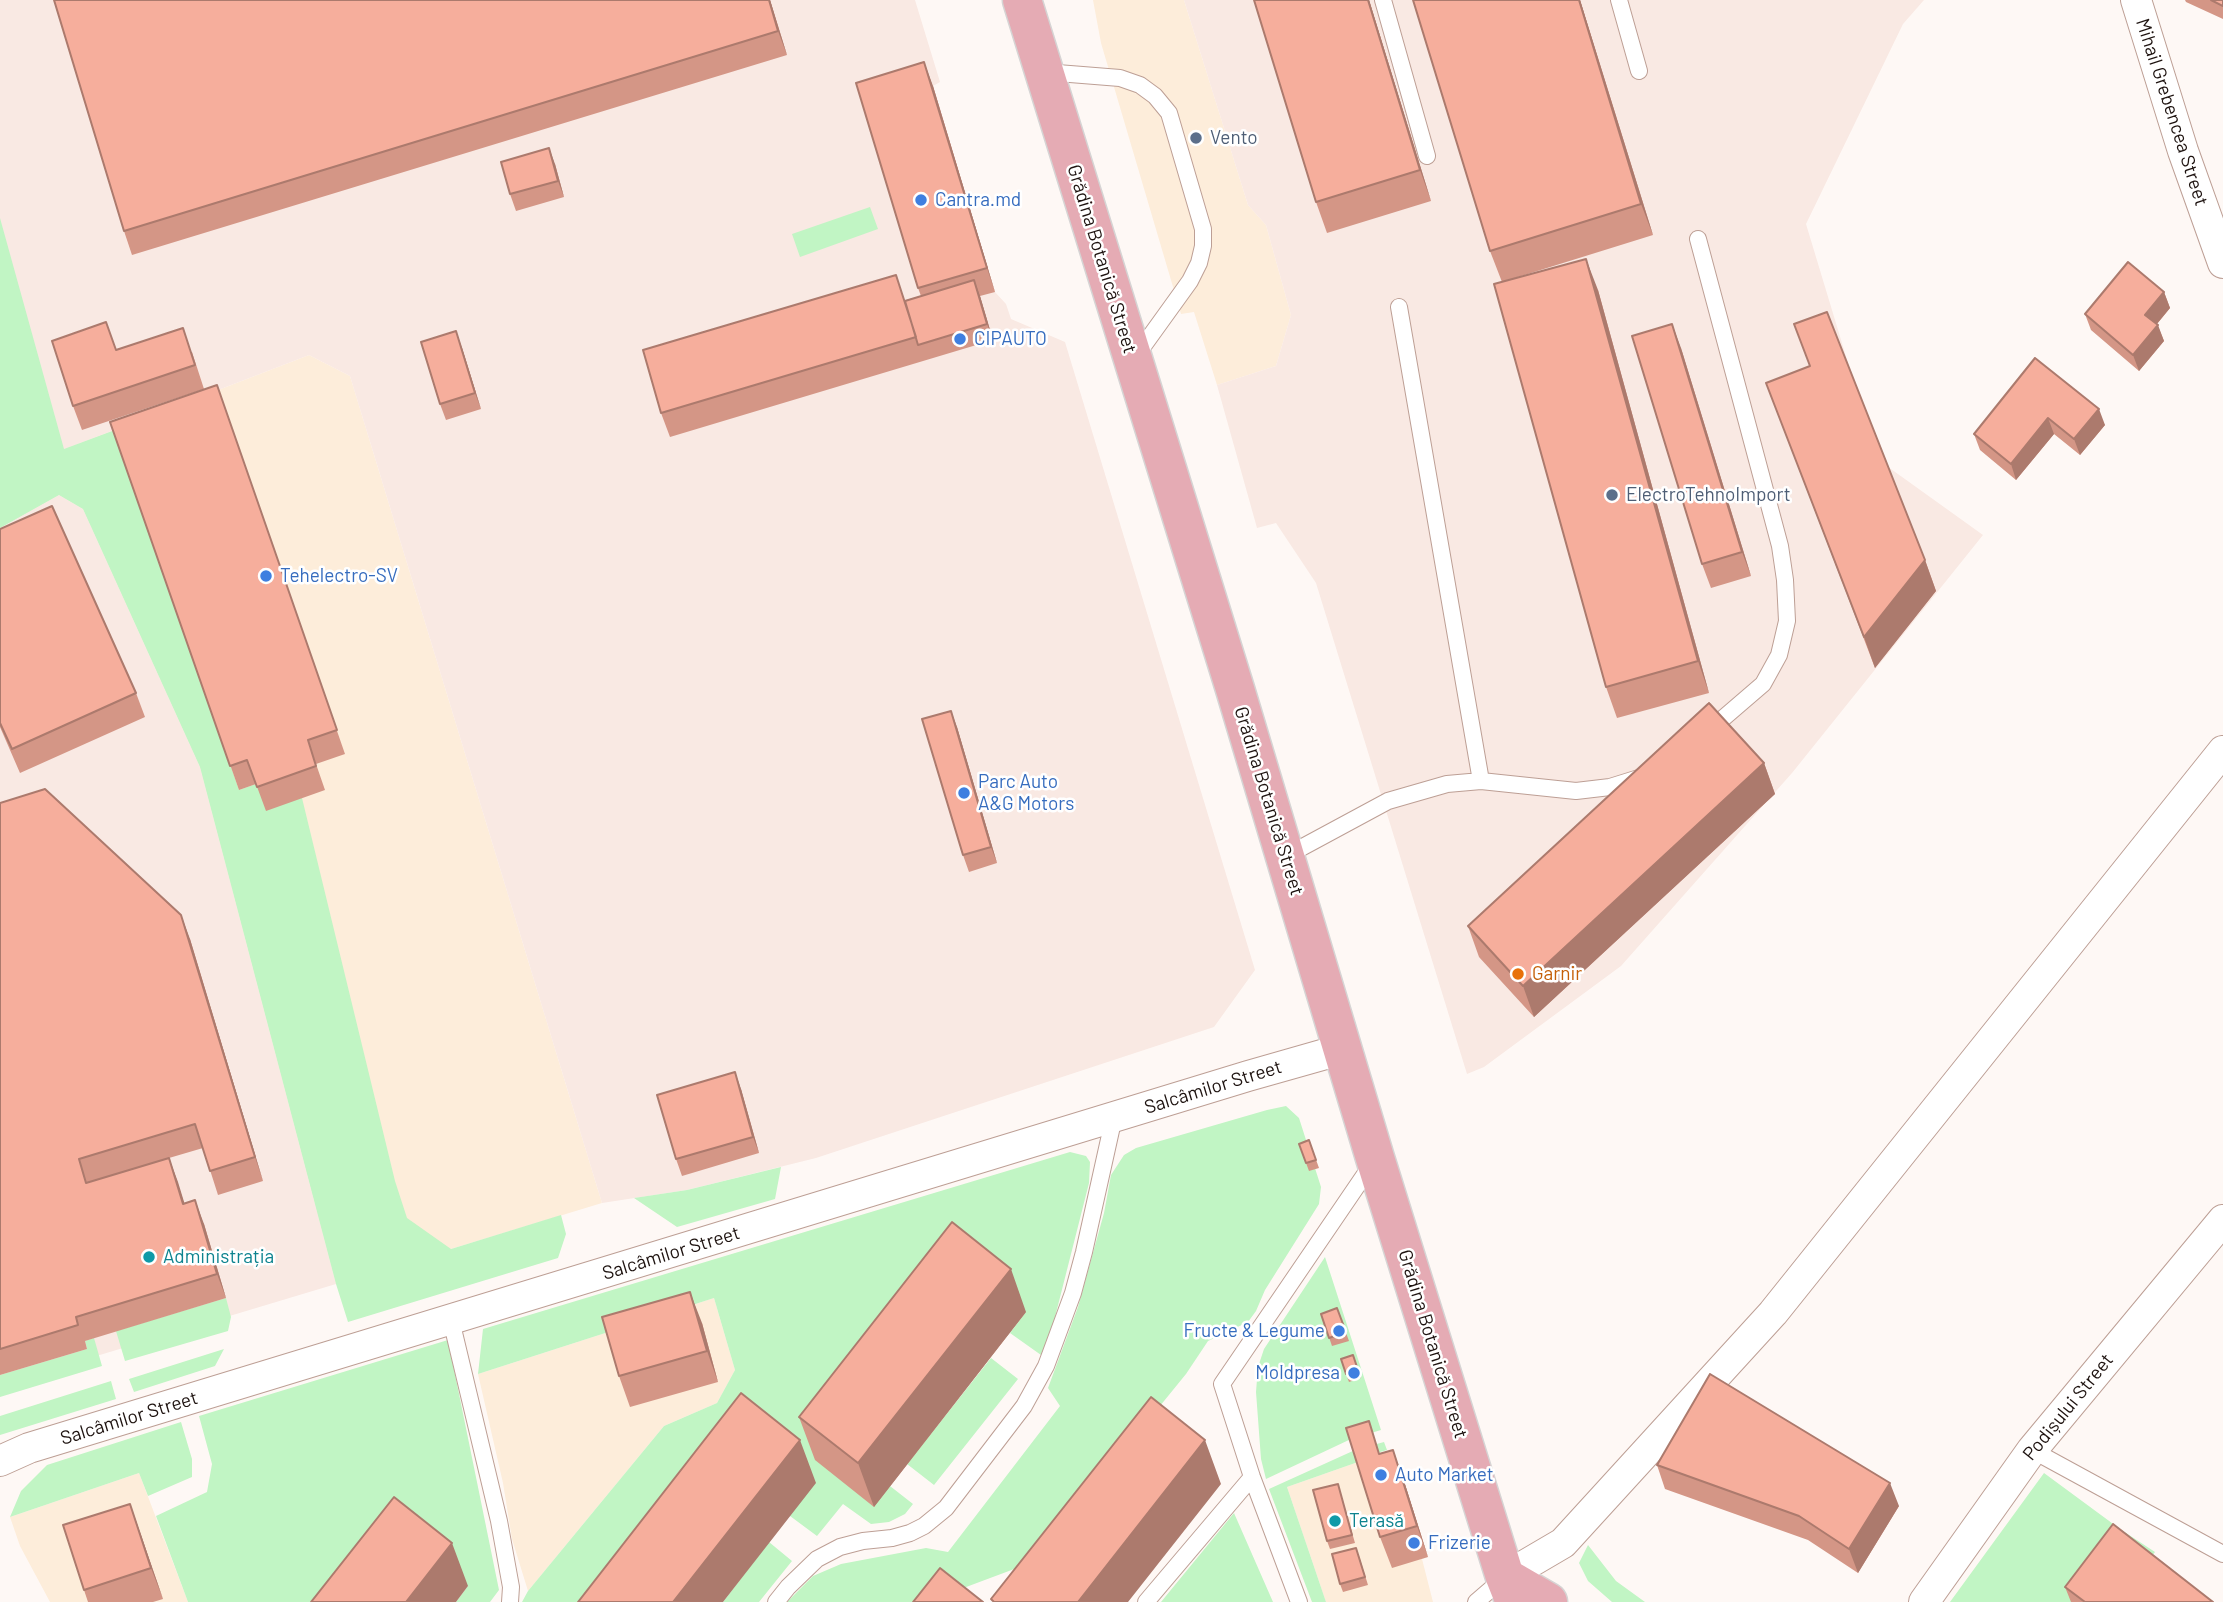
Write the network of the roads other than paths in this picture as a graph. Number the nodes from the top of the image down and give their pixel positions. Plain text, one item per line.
1 (1022, 0) edge
2 (1382, 0) edge
3 (1619, 0) edge
4 (2136, 0) edge
5 (1639, 71) dead end
6 (1044, 72) junction
7 (1427, 156) dead end
8 (1698, 239) dead end
9 (2223, 263) edge
10 (1399, 307) dead end
11 (1133, 361) junction
12 (1692, 745) edge
13 (2223, 751) edge
14 (1653, 772) edge
15 (1481, 780) junction
16 (1286, 856) junction
17 (1343, 1049) junction
18 (1114, 1117) junction
19 (1376, 1158) junction
20 (2223, 1220) edge
21 (451, 1320) junction
22 (2032, 1450) junction
23 (0, 1461) edge
24 (1252, 1478) junction
25 (2223, 1554) edge
26 (1510, 1589) edge
27 (510, 1602) edge
28 (776, 1602) edge
29 (1146, 1602) edge
30 (1299, 1602) edge
31 (1476, 1602) edge
32 (1548, 1602) edge
33 (1924, 1602) edge

1 - 6 main road, Grădina Botanică Street
2 - 7 lane
3 - 5 lane
4 - 9 street, Mihail Grebencea Street
6 - 11 main road, Grădina Botanică Street
6 - 11 lane
8 - 12 lane
10 - 15 lane
11 - 16 main road, Grădina Botanică Street
13 - 26 street
14 - 15 lane
15 - 16 lane
16 - 17 main road, Grădina Botanică Street
17 - 18 street, Salcâmilor Street
17 - 19 main road, Grădina Botanică Street
18 - 21 street, Salcâmilor Street
18 - 28 lane
19 - 24 lane
19 - 26 main road, Grădina Botanică Street
20 - 22 street, Podișului Street
21 - 23 street, Salcâmilor Street
21 - 27 lane
22 - 25 lane
22 - 33 street, Podișului Street
24 - 29 lane
24 - 30 lane
26 - 31 lane
26 - 32 main road

